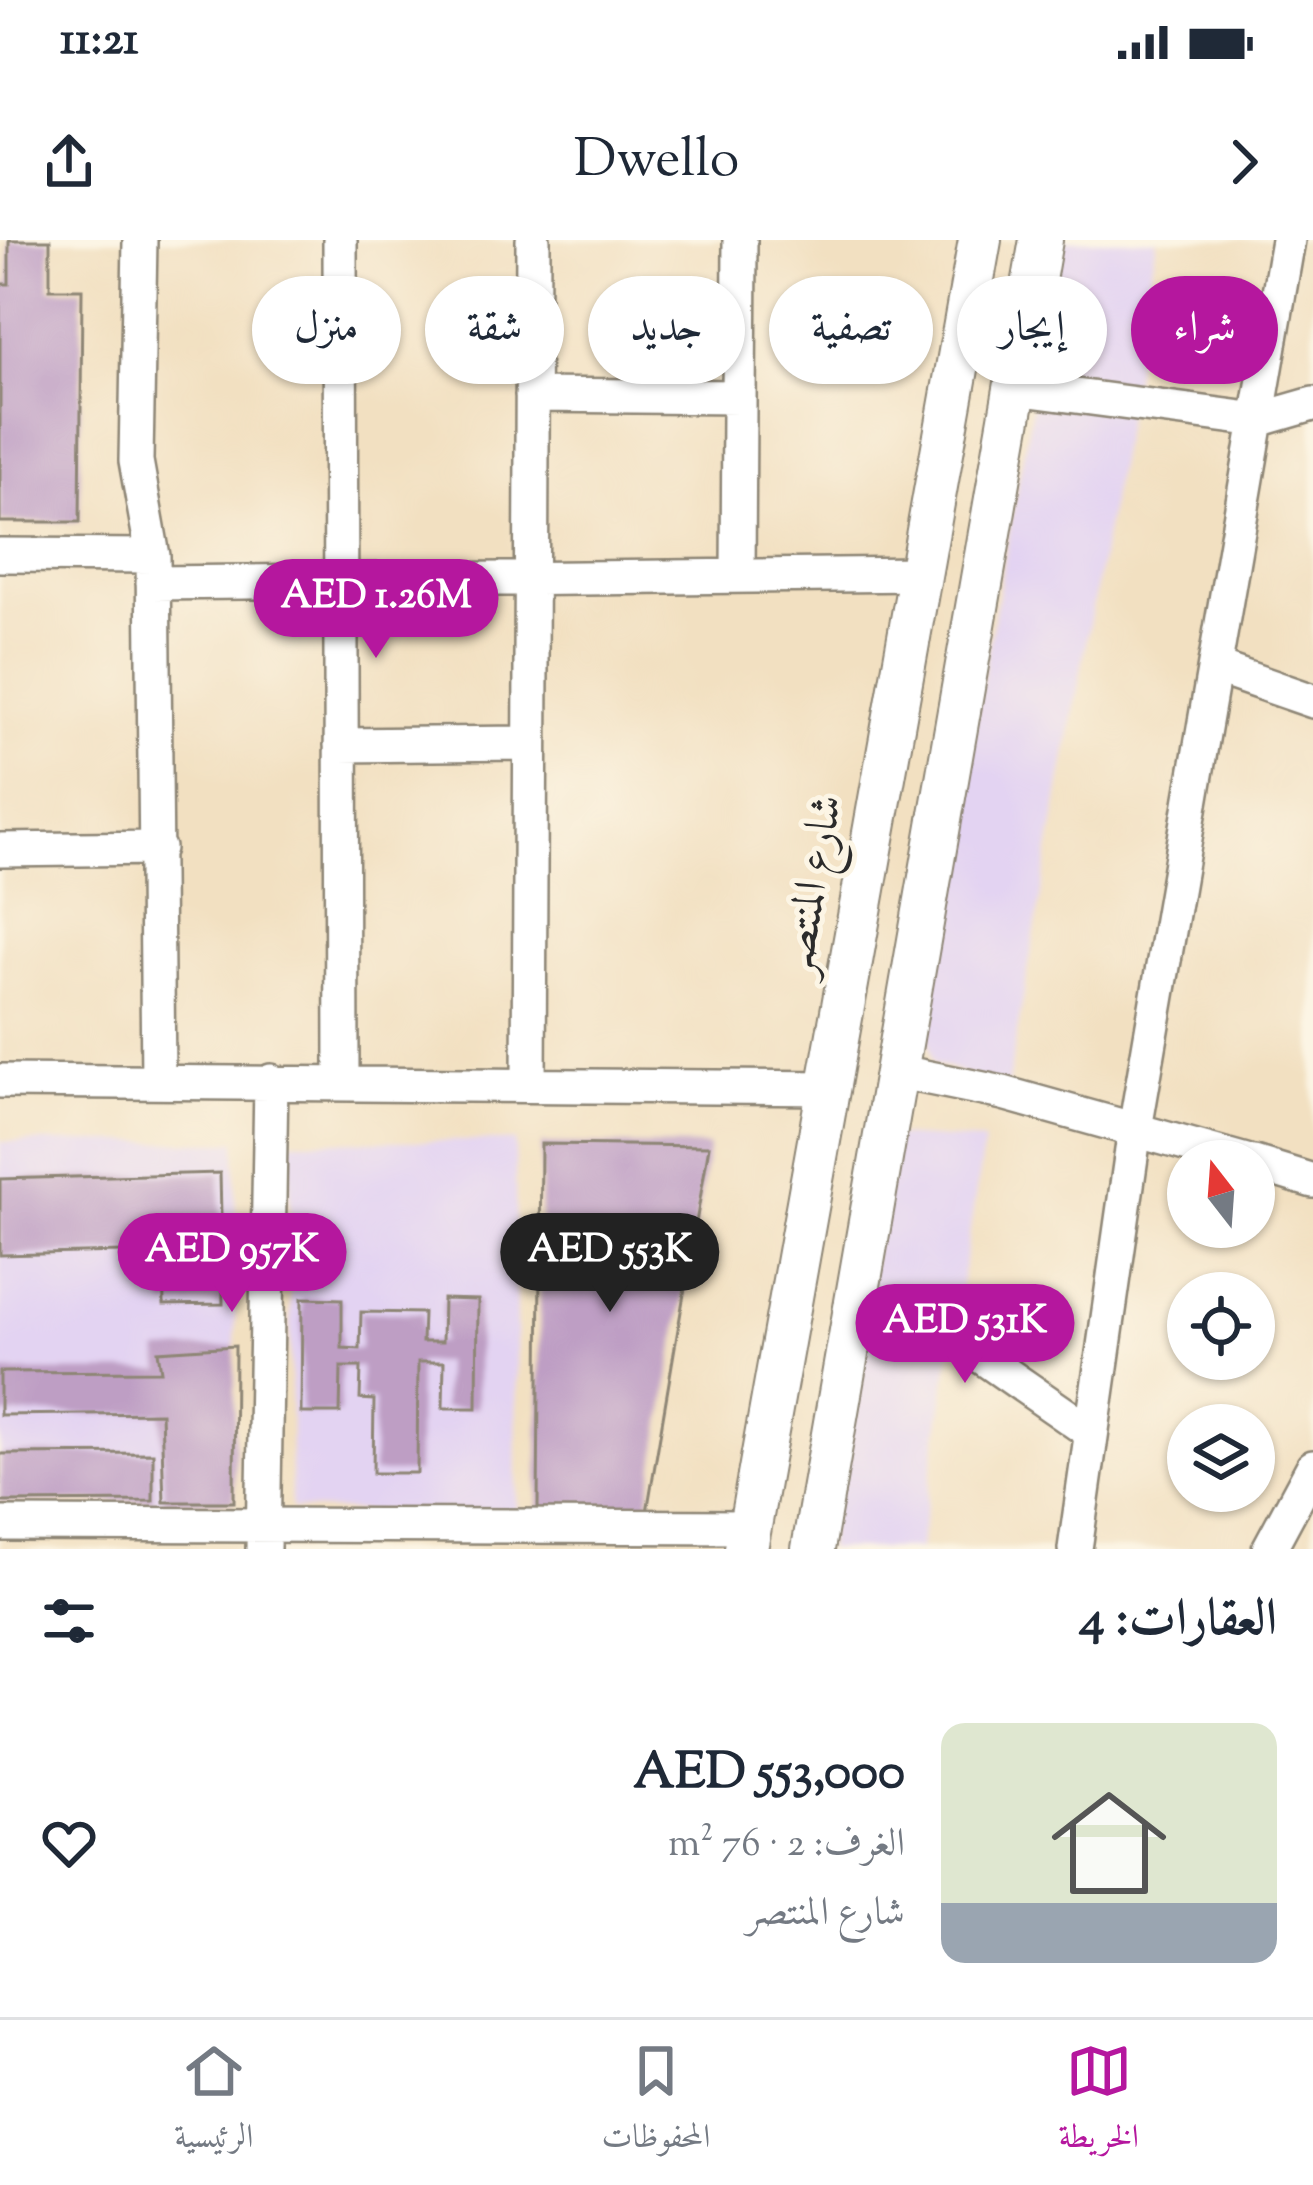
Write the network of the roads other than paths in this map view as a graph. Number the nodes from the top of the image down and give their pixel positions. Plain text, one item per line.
1 (140, 240) edge
2 (340, 240) edge
3 (533, 240) edge
4 (740, 240) edge
5 (980, 240) edge
6 (1041, 240) edge
7 (1288, 240) edge
8 (1015, 388) junction
9 (532, 395) junction
10 (739, 398) junction
11 (1313, 404) edge
12 (1258, 420) junction
13 (0, 555) edge
14 (153, 570) junction
15 (921, 574) junction
16 (738, 576) junction
17 (531, 578) junction
18 (341, 580) junction
19 (1215, 667) junction
20 (1313, 701) edge
21 (530, 743) junction
22 (341, 745) junction
23 (158, 848) junction
24 (0, 850) edge
25 (896, 1071) junction
26 (0, 1081) edge
27 (158, 1081) junction
28 (271, 1082) junction
29 (342, 1083) junction
30 (529, 1085) junction
31 (832, 1088) junction
32 (1135, 1129) junction
33 (1173, 1140) edge
34 (1275, 1169) edge
35 (1313, 1180) edge
36 (854, 1313) junction
37 (1090, 1432) junction
38 (1313, 1466) edge
39 (0, 1524) edge
40 (262, 1536) edge
41 (748, 1538) edge
42 (445, 1539) edge
43 (813, 1549) edge
44 (1075, 1549) edge
45 (1269, 1549) edge

1 - 14 street
2 - 18 street
3 - 9 street
4 - 10 street
5 - 15 main road, شارع المنتصر
6 - 8 main road
7 - 12 street
8 - 12 street
8 - 25 main road
9 - 10 street
9 - 17 street
10 - 16 street
11 - 12 street
12 - 19 street
13 - 14 street
14 - 18 street
14 - 23 street
15 - 16 street
15 - 31 main road, شارع المنتصر
16 - 17 street
17 - 18 street
17 - 21 street
18 - 22 street
19 - 20 street
19 - 32 street
21 - 22 street
21 - 30 street
22 - 29 street
23 - 24 street
23 - 27 street
25 - 32 street
25 - 36 main road
26 - 27 street
27 - 28 street
28 - 29 street
28 - 40 street
29 - 30 street
30 - 31 street
31 - 41 main road, شارع المنتصر
32 - 33 street
32 - 37 street
34 - 35 street
36 - 37 street
36 - 43 main road
37 - 44 street
38 - 45 street
39 - 40 street
40 - 42 street
41 - 42 street

